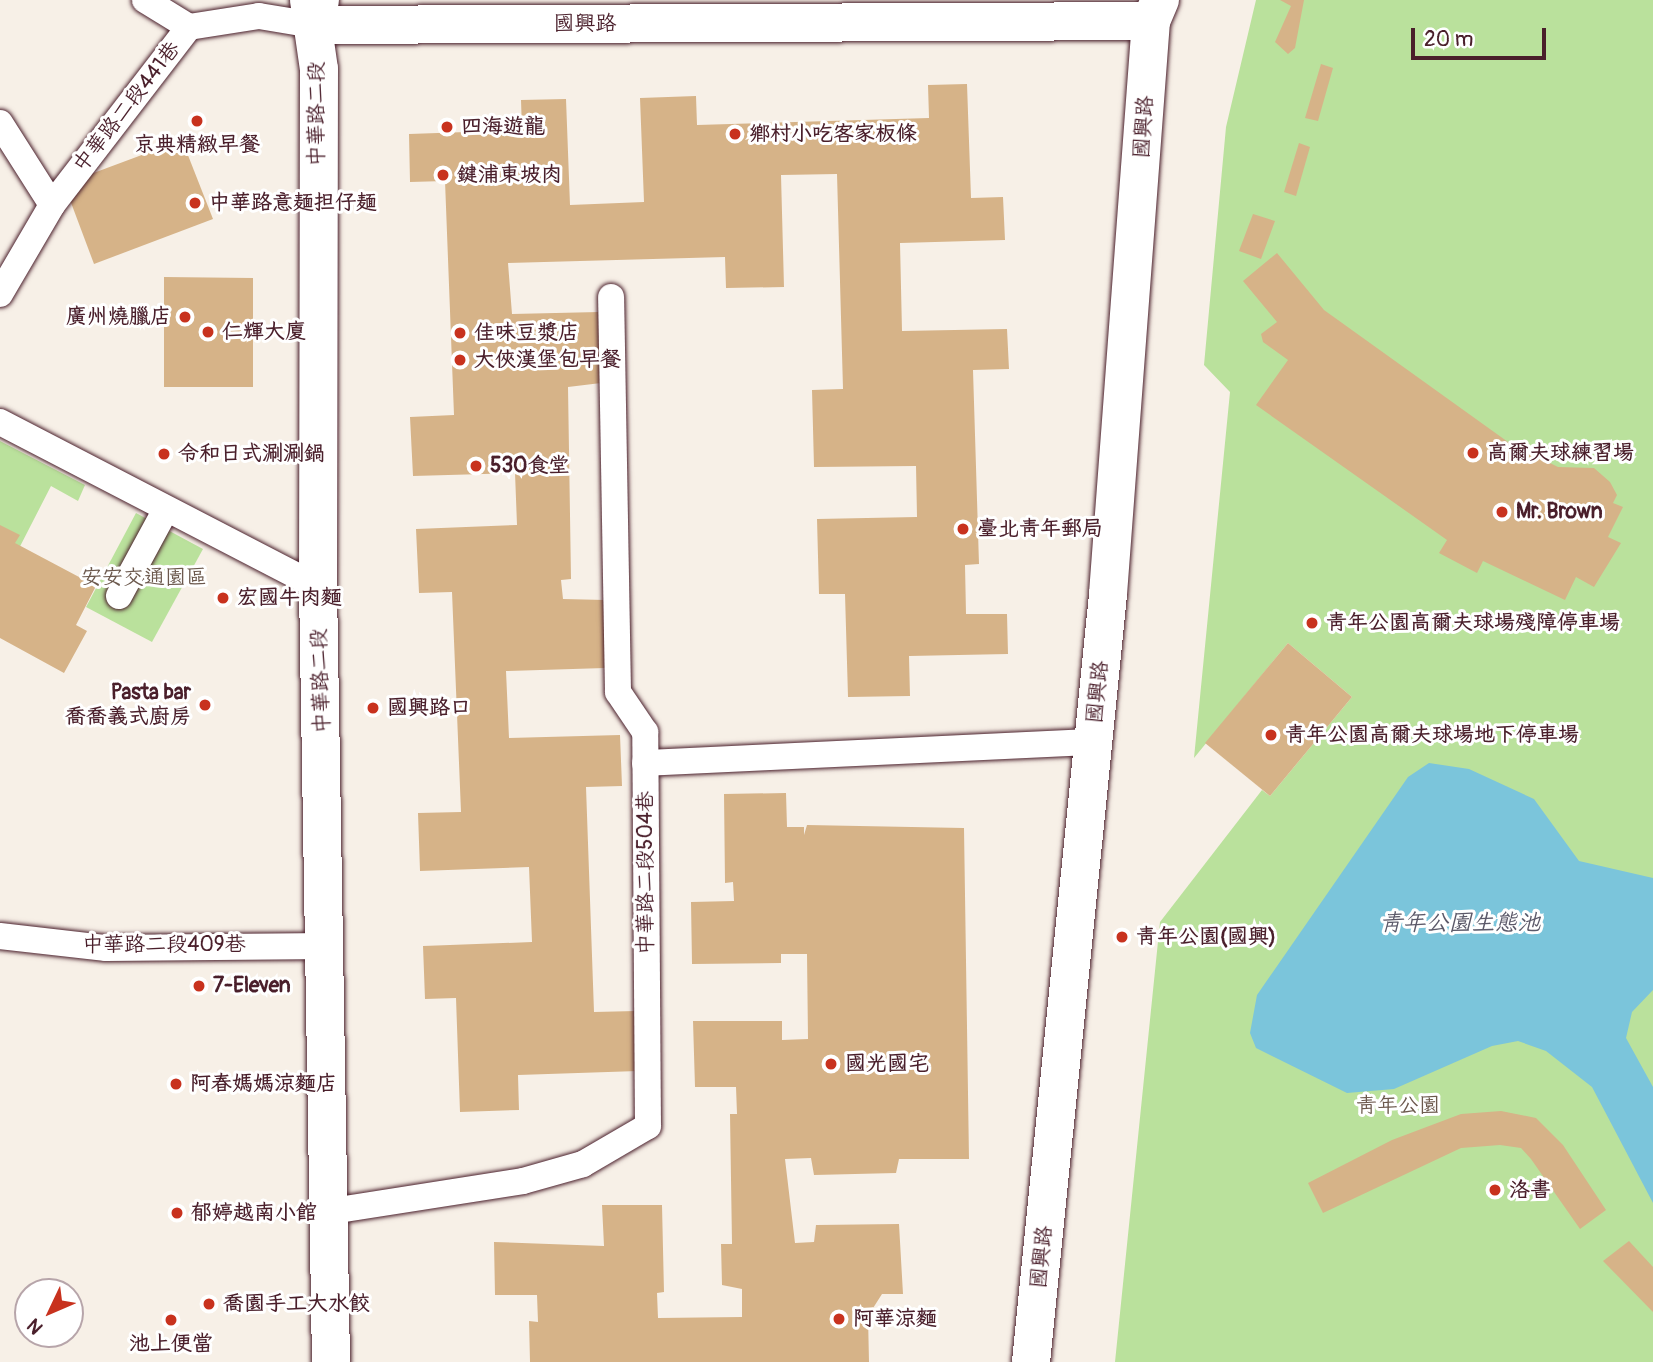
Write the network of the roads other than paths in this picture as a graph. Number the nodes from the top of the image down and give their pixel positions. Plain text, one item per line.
1 (145, 0) edge
2 (314, 8) edge
3 (1156, 11) edge
4 (189, 27) junction
5 (0, 123) edge
6 (52, 205) junction
7 (2, 279) edge
8 (611, 298) dead end
9 (0, 422) edge
10 (166, 509) junction
11 (318, 587) junction
12 (119, 596) dead end
13 (1093, 742) junction
14 (645, 763) junction
15 (0, 936) edge
16 (329, 946) junction
17 (332, 1211) junction
18 (331, 1362) edge
19 (1031, 1362) edge

1 - 4 lane
2 - 3 street, 國興路
2 - 4 lane, 中華路二段441巷
2 - 11 street, 中華路二段
3 - 13 street, 國興路
4 - 6 lane, 中華路二段441巷
5 - 6 lane
6 - 7 lane, 中華路二段441巷
8 - 14 lane, 中華路二段504巷
9 - 10 lane
10 - 11 lane
10 - 12 lane
11 - 16 street, 中華路二段
13 - 14 lane
13 - 19 street, 國興路
14 - 17 lane, 中華路二段504巷
15 - 16 lane, 中華路二段409巷
16 - 17 street, 中華路二段
17 - 18 street, 中華路二段

